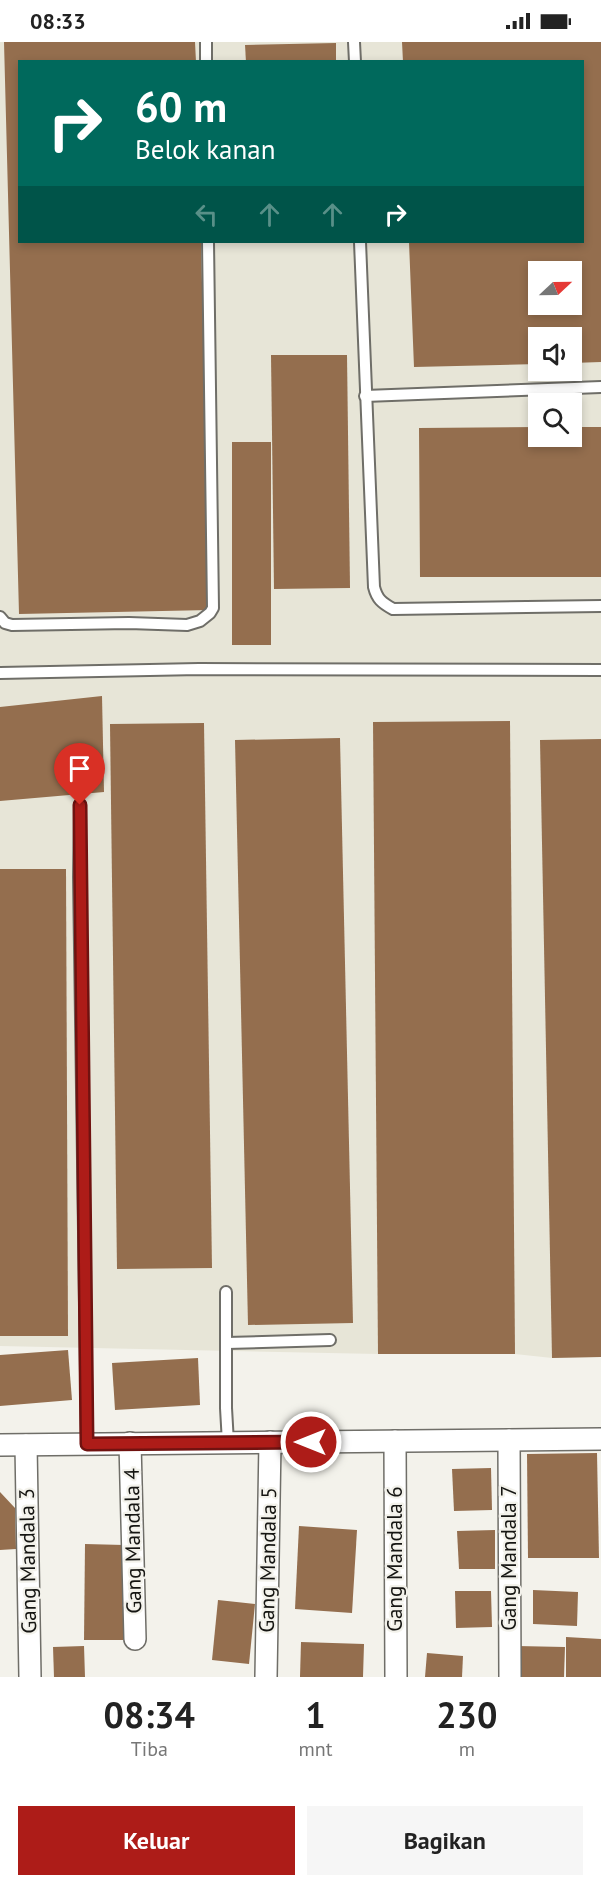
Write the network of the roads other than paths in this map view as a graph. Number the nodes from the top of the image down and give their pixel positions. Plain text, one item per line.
1 (206, 42) edge
2 (354, 42) edge
3 (206, 60) edge
4 (355, 60) edge
5 (208, 243) edge
6 (360, 243) edge
7 (601, 387) edge
8 (365, 396) junction
9 (601, 606) edge
10 (0, 617) edge
11 (601, 670) edge
12 (0, 673) edge
13 (80, 805) dead end
14 (226, 1292) dead end
15 (330, 1340) dead end
16 (227, 1343) junction
17 (601, 1439) edge
18 (509, 1440) junction
19 (395, 1441) junction
20 (270, 1442) junction
21 (130, 1443) junction
22 (228, 1443) junction
23 (87, 1444) junction
24 (0, 1445) edge
25 (26, 1445) junction
26 (135, 1639) dead end
27 (30, 1677) edge
28 (266, 1677) edge
29 (396, 1677) edge
30 (510, 1677) edge

1 - 3 lane
2 - 4 lane
5 - 10 lane
6 - 8 lane
7 - 8 lane
8 - 9 lane
11 - 12 lane
13 - 23 lane
14 - 16 lane
15 - 16 lane
16 - 22 lane
17 - 18 street
18 - 19 street
18 - 30 street, Gang Mandala 7
19 - 20 street
19 - 29 street, Gang Mandala 6
20 - 22 street
20 - 28 street, Gang Mandala 5
21 - 22 street
21 - 23 street
21 - 26 street, Gang Mandala 4
23 - 25 street
24 - 25 street
25 - 27 street, Gang Mandala 3

